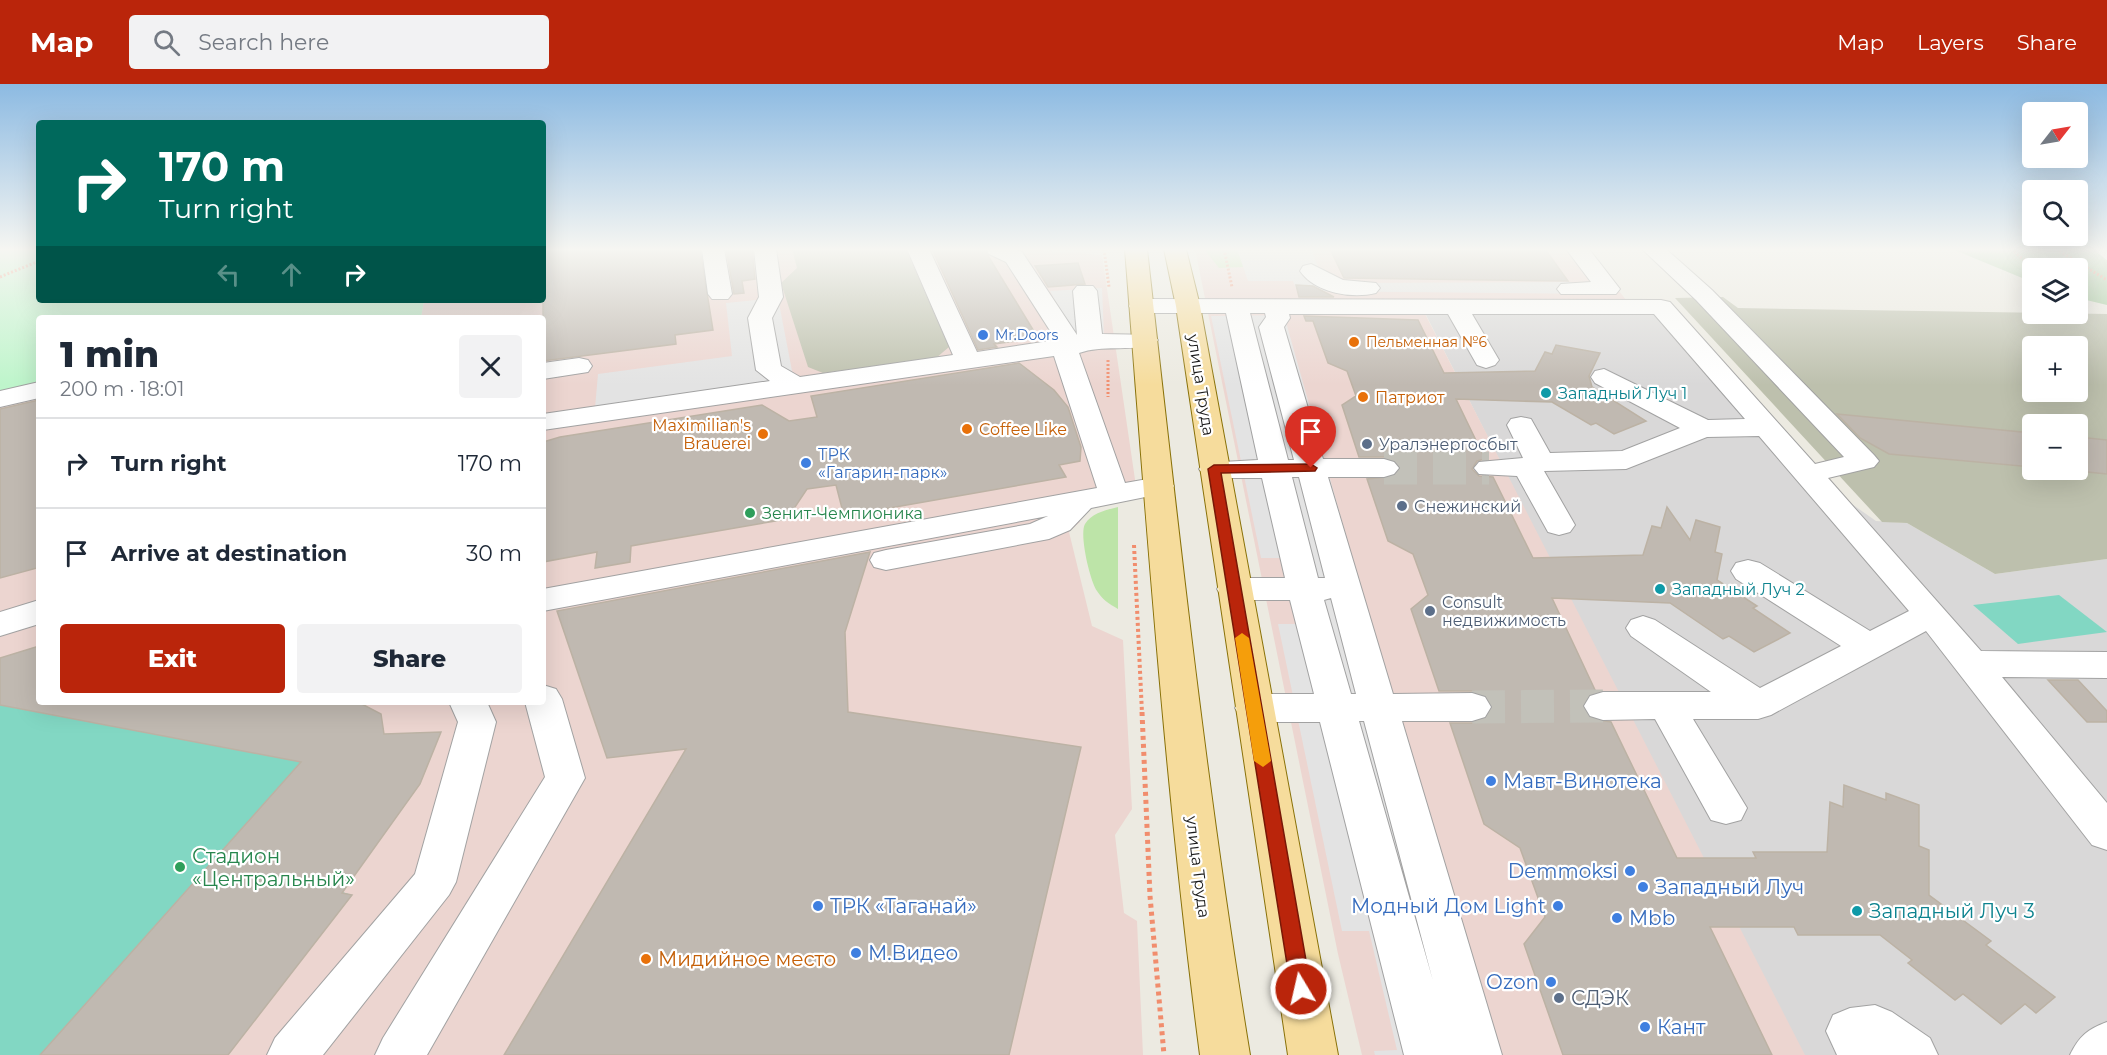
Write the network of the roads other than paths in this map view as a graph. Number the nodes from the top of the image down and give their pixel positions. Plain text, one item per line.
1 (771, 294) edge
2 (938, 294) edge
3 (1044, 294) edge
4 (1085, 294) edge
5 (1140, 294) edge
6 (1185, 294) edge
7 (1703, 294) edge
8 (1236, 305) junction
9 (1276, 305) junction
10 (1455, 305) junction
11 (1141, 306) junction
12 (1188, 306) junction
13 (1169, 340) junction
14 (1085, 345) junction
15 (1486, 360) dead end
16 (969, 362) junction
17 (579, 366) dead end
18 (769, 370) junction
19 (546, 371) edge
20 (1604, 377) dead end
21 (799, 387) junction
22 (36, 391) edge
23 (0, 399) edge
24 (548, 410) edge
25 (1521, 425) dead end
26 (1769, 427) junction
27 (1703, 429) junction
28 (1533, 465) junction
29 (1274, 468) junction
30 (1311, 468) junction
31 (1384, 468) tunnel mouth
32 (1489, 468) tunnel mouth
33 (1214, 469) junction
34 (1809, 474) junction
35 (1122, 493) junction
36 (1559, 525) dead end
37 (886, 560) dead end
38 (1748, 571) dead end
39 (1234, 589) junction
40 (1304, 589) junction
41 (1345, 589) junction
42 (546, 599) edge
43 (36, 613) edge
44 (1931, 614) junction
45 (0, 624) edge
46 (1643, 628) dead end
47 (1868, 646) junction
48 (1972, 664) junction
49 (2107, 666) edge
50 (1665, 704) junction
51 (469, 705) edge
52 (545, 705) edge
53 (1758, 705) junction
54 (1604, 706) tunnel mouth
55 (1336, 707) junction
56 (1378, 707) junction
57 (1472, 707) tunnel mouth
58 (1254, 708) junction
59 (1726, 808) dead end
60 (2107, 833) edge
61 (2107, 1045) edge
62 (292, 1055) edge
63 (400, 1055) edge
64 (1225, 1055) edge
65 (1312, 1055) edge
66 (1429, 1055) edge
67 (1477, 1055) edge
68 (1863, 1055) edge
69 (1912, 1055) edge
70 (2095, 1055) edge

1 - 18 lane
2 - 16 lane
3 - 14 lane
4 - 14 lane
5 - 11 main road, улица Труда
6 - 12 main road, улица Труда
7 - 34 lane
8 - 9 lane
8 - 12 lane
8 - 29 lane
9 - 10 lane
9 - 30 lane
10 - 15 lane
10 - 26 lane
11 - 12 lane
11 - 13 main road, улица Труда
12 - 13 main road, улица Труда
13 - 14 lane
13 - 33 main road, улица Труда
13 - 35 main road, улица Труда
14 - 16 lane
14 - 35 lane
16 - 21 lane
17 - 19 lane
18 - 21 lane
18 - 24 lane
20 - 27 lane
21 - 24 lane
22 - 23 lane
25 - 28 lane
26 - 27 lane
26 - 34 lane
27 - 28 lane
28 - 32 lane
28 - 36 lane
29 - 30 lane
29 - 33 lane
29 - 40 lane
30 - 31 lane
30 - 41 lane
33 - 39 main road, улица Труда
34 - 44 lane
35 - 37 lane
35 - 42 lane
35 - 64 main road, улица Труда
38 - 47 lane
39 - 40 lane
39 - 58 main road, улица Труда
40 - 41 lane
40 - 55 lane
41 - 56 lane
43 - 45 lane
44 - 47 lane
44 - 48 lane
46 - 53 lane
47 - 53 lane
48 - 49 lane
48 - 60 lane
50 - 53 lane
50 - 54 lane
50 - 59 lane
51 - 62 lane
52 - 63 lane
55 - 56 lane
55 - 58 lane
55 - 66 lane
56 - 57 lane
56 - 67 lane
58 - 65 main road, улица Труда
61 - 70 lane
68 - 69 lane

